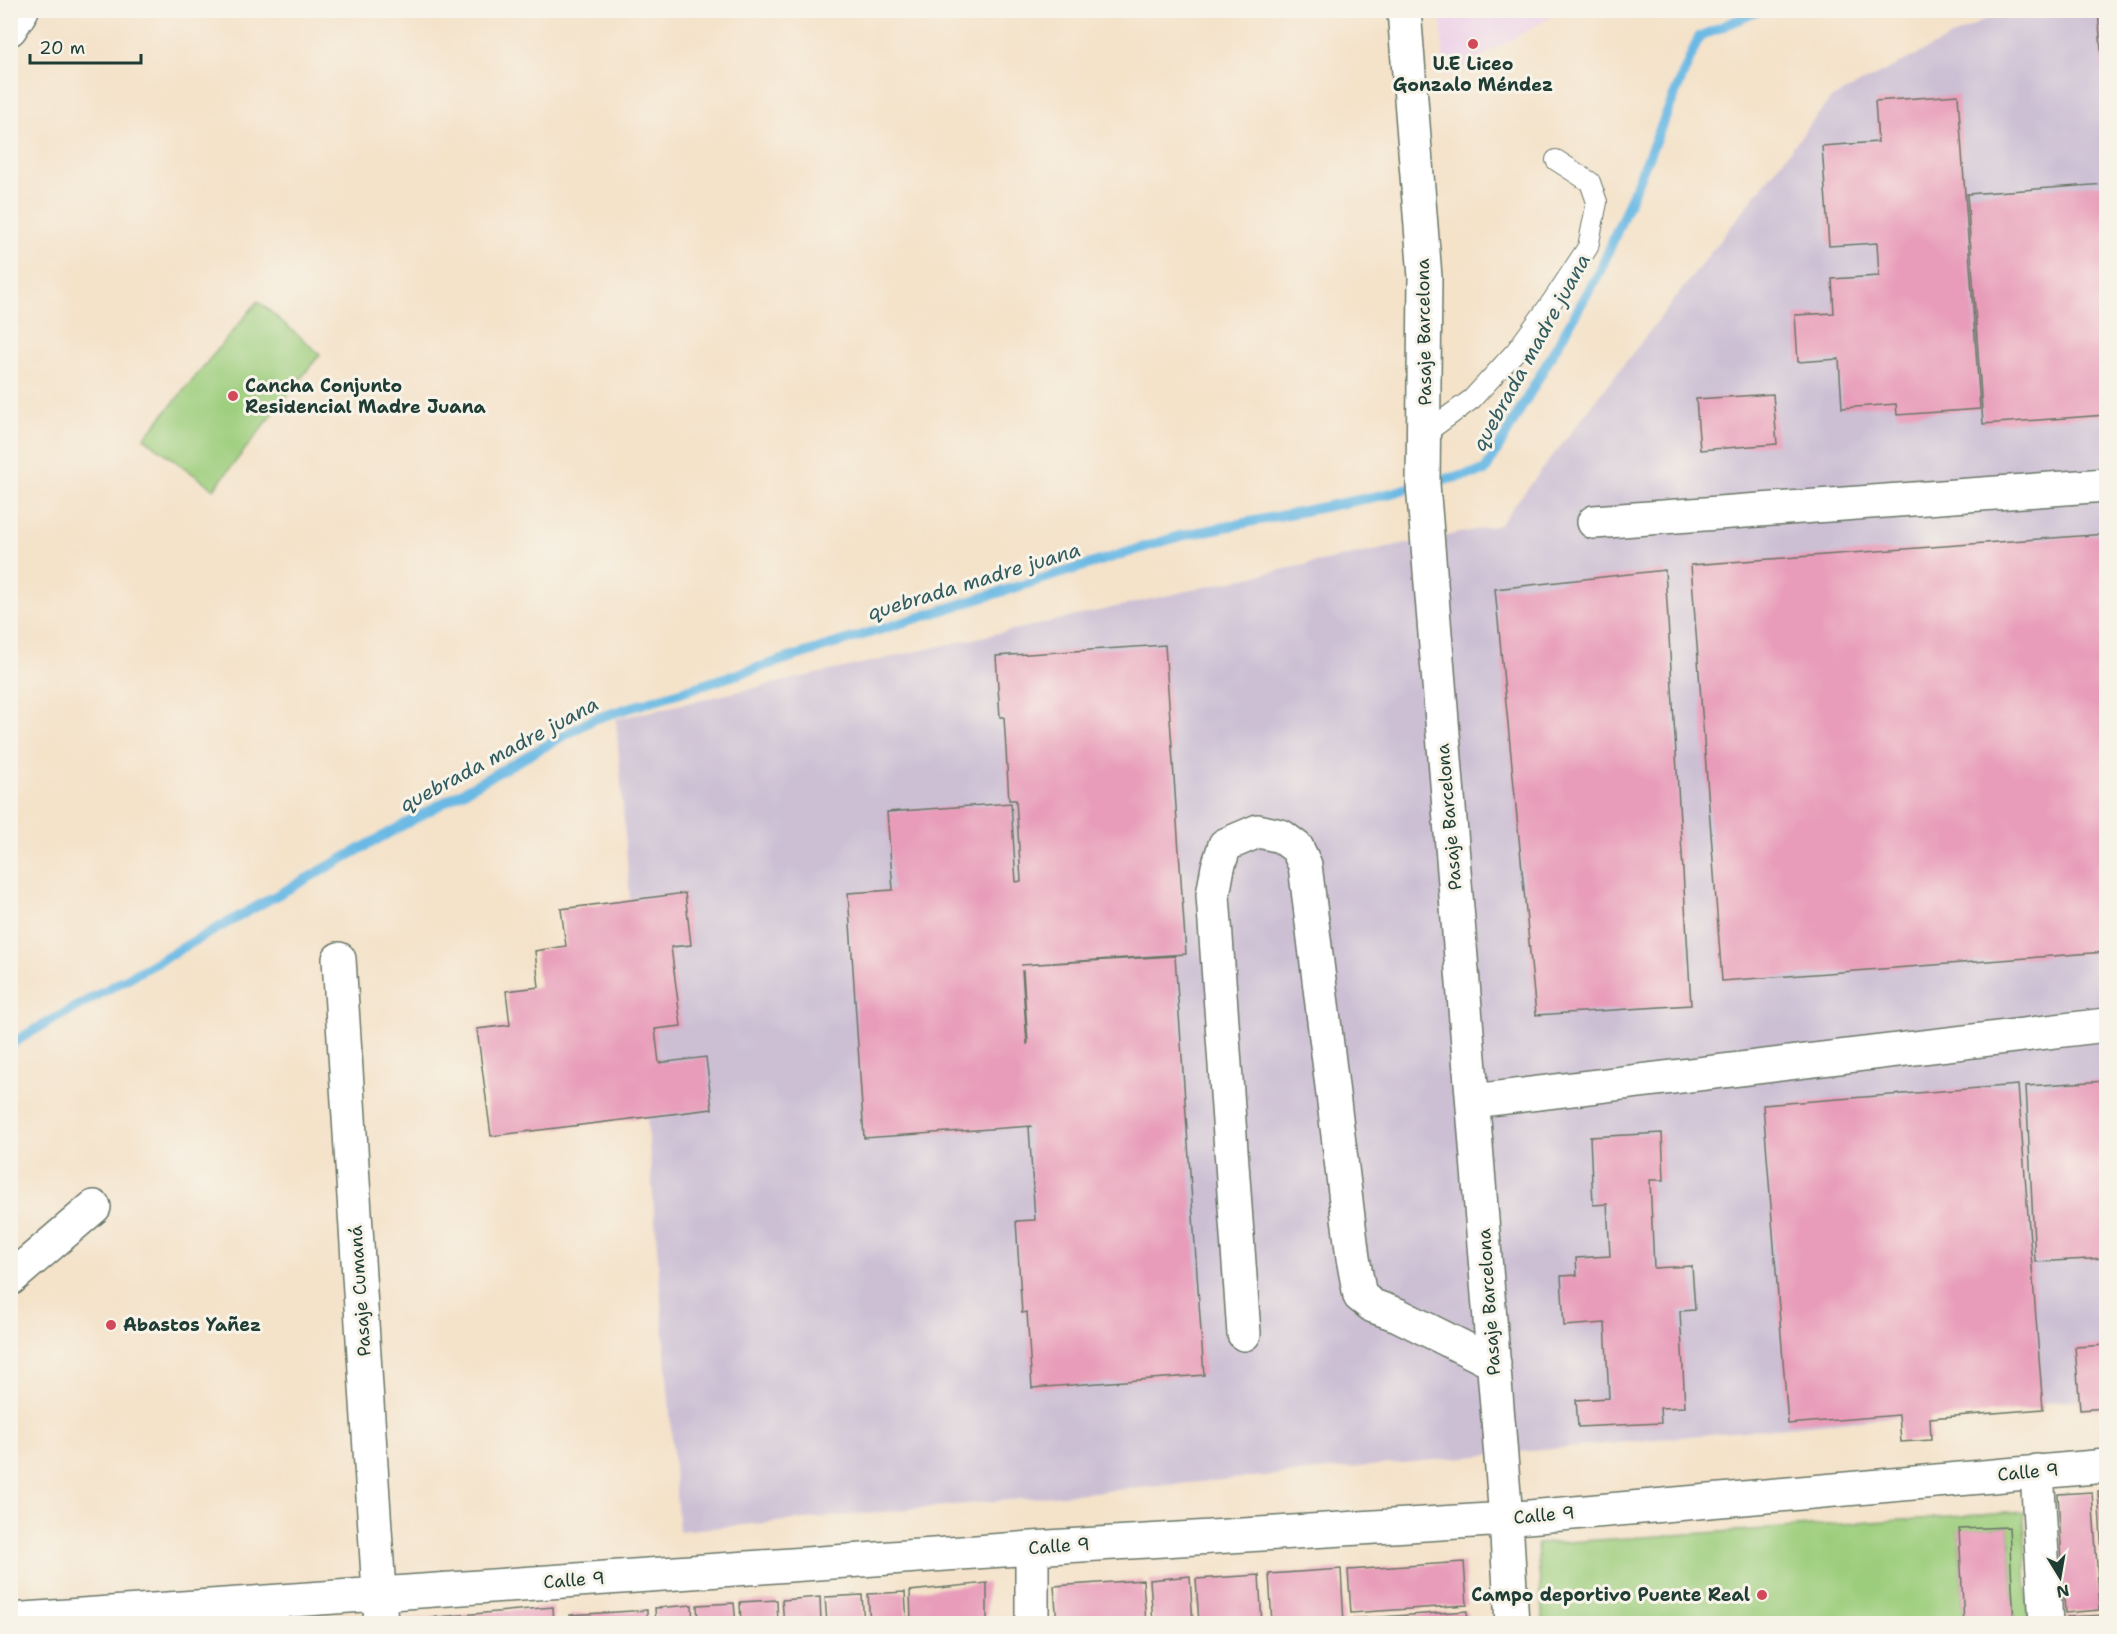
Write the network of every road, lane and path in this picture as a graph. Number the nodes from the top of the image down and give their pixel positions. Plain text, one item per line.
1 (22, 10) edge
2 (1404, 10) edge
3 (10, 29) edge
4 (1556, 160) dead end
5 (1424, 434) junction
6 (2106, 485) edge
7 (1594, 522) dead end
8 (339, 959) dead end
9 (2106, 1025) edge
10 (1473, 1101) junction
11 (94, 1207) dead end
12 (10, 1279) edge
13 (1244, 1334) dead end
14 (1494, 1363) junction
15 (2106, 1466) edge
16 (2037, 1471) junction
17 (1506, 1519) junction
18 (1032, 1548) junction
19 (380, 1609) edge
20 (10, 1620) edge
21 (1032, 1623) edge
22 (1512, 1623) edge
23 (2046, 1623) edge

1 - 3 street
2 - 5 street, Pasaje Barcelona
4 - 5 lane
5 - 10 street, Pasaje Barcelona
6 - 7 street
8 - 19 street, Pasaje Cumaná
9 - 10 street
10 - 14 street, Pasaje Barcelona
11 - 12 street
13 - 14 street
14 - 17 street, Pasaje Barcelona
15 - 16 street, Calle 9
16 - 17 street, Calle 9
16 - 23 street
17 - 18 street, Calle 9
17 - 22 street, Pasaje Barcelona
18 - 19 street, Calle 9
18 - 21 street
19 - 20 street, Calle 9

